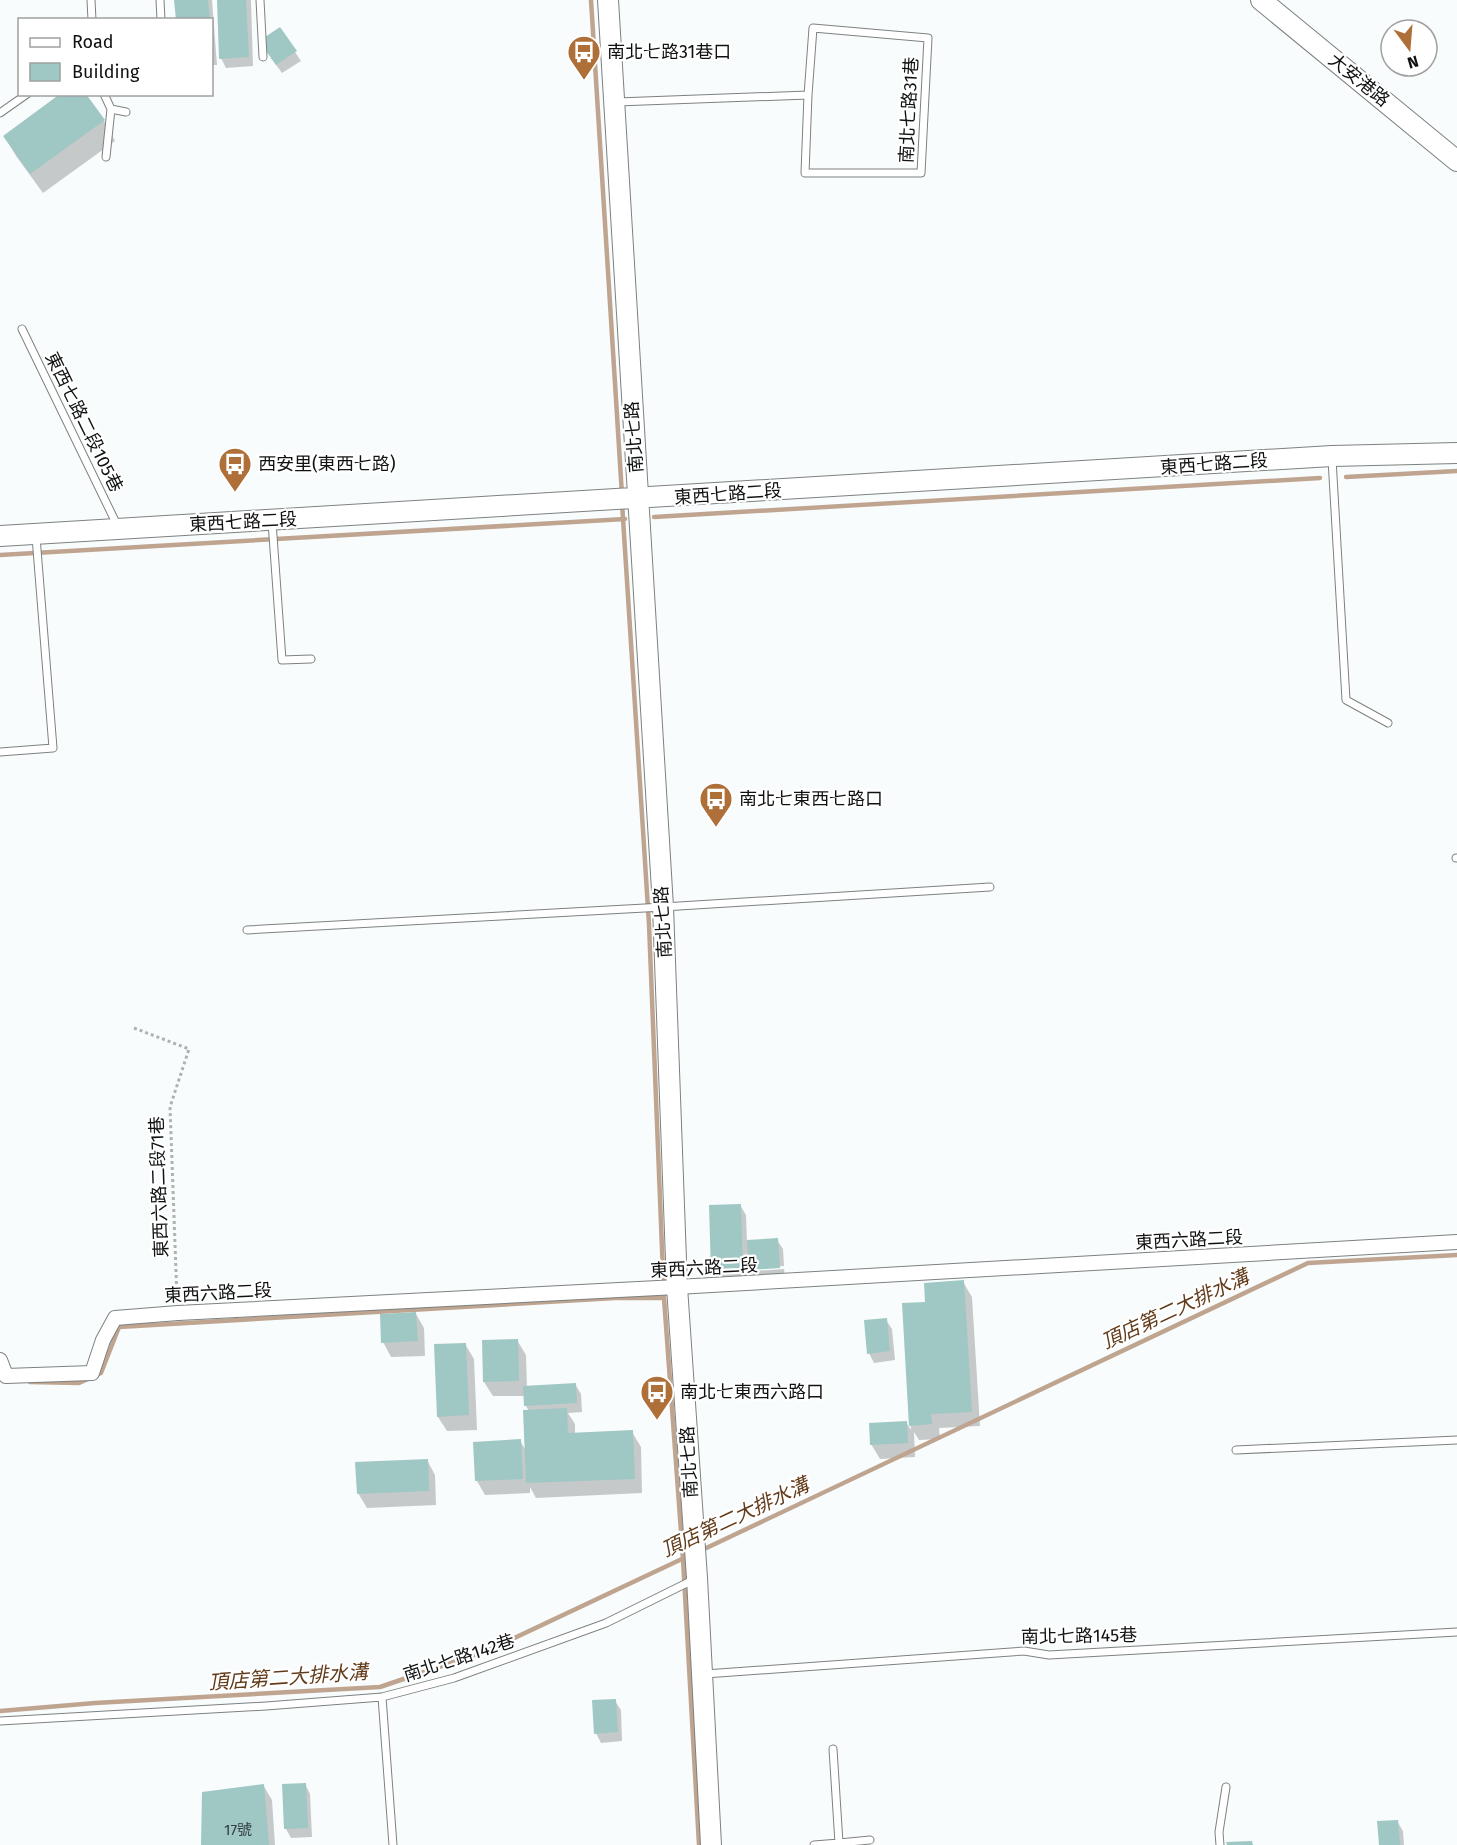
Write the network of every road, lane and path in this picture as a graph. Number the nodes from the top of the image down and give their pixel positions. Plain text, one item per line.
1 (91, 0) edge
2 (160, 0) edge
3 (260, 0) edge
4 (608, 0) edge
5 (1260, 0) edge
6 (92, 18) edge
7 (161, 18) edge
8 (263, 57) dead end
9 (808, 95) junction
10 (24, 96) edge
11 (105, 96) edge
12 (613, 102) junction
13 (111, 109) junction
14 (126, 112) dead end
15 (0, 113) edge
16 (106, 158) dead end
17 (1457, 161) edge
18 (22, 328) dead end
19 (1457, 453) edge
20 (1332, 456) junction
21 (638, 499) junction
22 (272, 520) junction
23 (119, 529) junction
24 (36, 535) junction
25 (0, 537) edge
26 (311, 659) dead end
27 (1388, 723) dead end
28 (0, 752) edge
29 (990, 887) dead end
30 (663, 907) junction
31 (247, 930) dead end
32 (134, 1028) dead end
33 (1457, 1242) edge
34 (677, 1287) junction
35 (178, 1313) junction
36 (0, 1360) edge
37 (1457, 1440) edge
38 (1236, 1450) dead end
39 (697, 1578) junction
40 (1457, 1632) edge
41 (701, 1674) junction
42 (382, 1697) junction
43 (0, 1721) edge
44 (833, 1749) dead end
45 (1227, 1787) dead end
46 (870, 1840) dead end
47 (839, 1843) junction
48 (393, 1845) edge
49 (711, 1845) edge
50 (814, 1845) edge
51 (1220, 1845) edge

1 - 6 lane
2 - 7 lane
3 - 8 lane
4 - 12 street, 南北七路
5 - 17 street, 大安港路
9 - 9 lane, 南北七路31巷
9 - 12 lane
10 - 15 lane
11 - 13 lane
12 - 21 street, 南北七路
13 - 14 lane
13 - 16 lane
18 - 23 lane, 東西七路二段105巷
19 - 20 street, 東西七路二段
20 - 21 street, 東西七路二段
20 - 27 lane
21 - 22 street, 東西七路二段
21 - 30 street, 南北七路
22 - 23 street, 東西七路二段
22 - 26 lane
23 - 24 street, 東西七路二段
24 - 25 street, 東西七路二段
24 - 28 lane
29 - 30 lane
30 - 31 lane
30 - 34 street, 南北七路
32 - 35 path, 東西六路二段71巷
33 - 34 street, 東西六路二段
34 - 35 street, 東西六路二段
34 - 39 street, 南北七路
35 - 36 street, 東西六路二段
37 - 38 lane
39 - 41 street, 南北七路
39 - 42 lane, 南北七路142巷
40 - 41 lane, 南北七路145巷
41 - 49 street, 南北七路
42 - 43 lane, 南北七路142巷
42 - 48 lane
44 - 47 lane
45 - 51 lane
46 - 47 lane
47 - 50 lane

